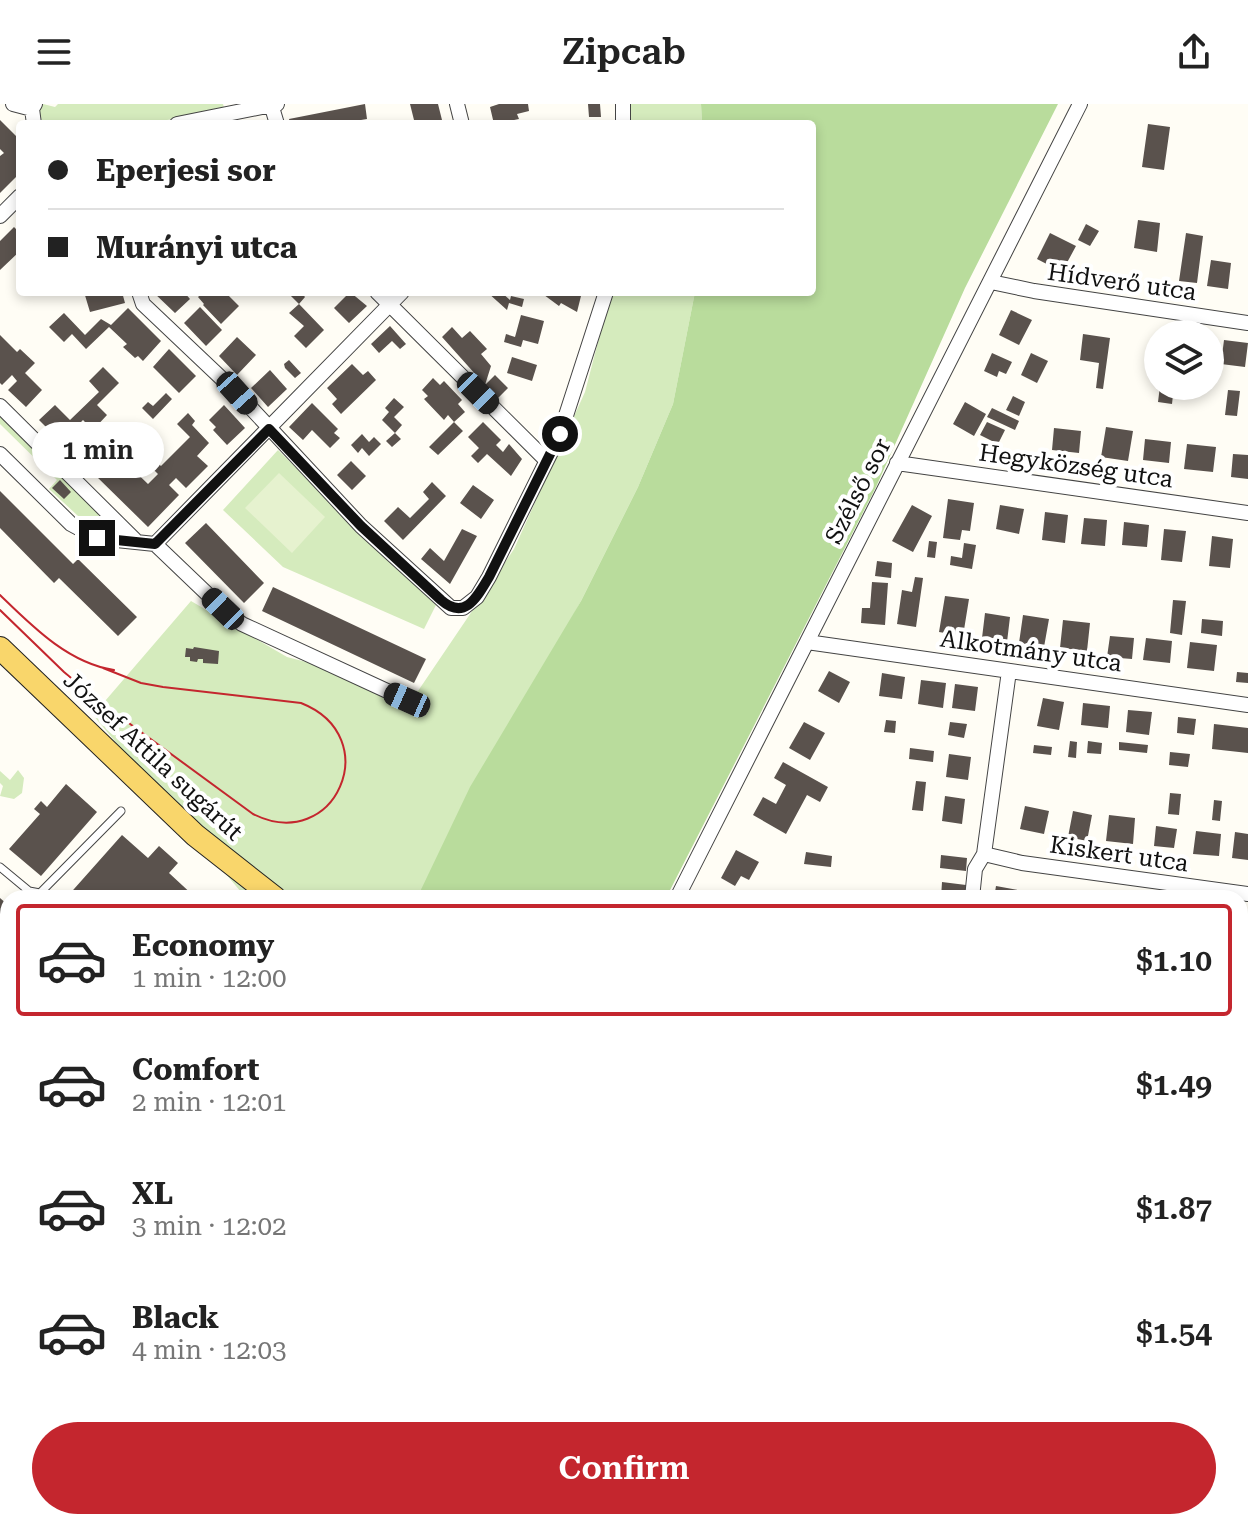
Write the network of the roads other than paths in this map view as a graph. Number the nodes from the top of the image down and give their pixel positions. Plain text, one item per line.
1 (13, 104) edge
2 (273, 104) edge
3 (1080, 104) edge
4 (34, 112) edge
5 (196, 120) edge
6 (16, 200) edge
7 (0, 216) edge
8 (991, 282) junction
9 (140, 296) edge
10 (381, 296) edge
11 (398, 296) edge
12 (605, 296) edge
13 (389, 304) junction
14 (1248, 323) edge
15 (0, 406) edge
16 (269, 429) junction
17 (0, 454) edge
18 (546, 460) junction
19 (897, 463) junction
20 (1248, 513) edge
21 (135, 540) junction
22 (155, 544) junction
23 (807, 642) junction
24 (0, 648) edge
25 (1009, 671) junction
26 (411, 702) dead end
27 (1248, 705) edge
28 (121, 811) dead end
29 (984, 854) junction
30 (0, 867) edge
31 (28, 890) edge
32 (43, 890) edge
33 (265, 890) edge
34 (681, 890) edge
35 (973, 890) edge
36 (1219, 890) edge

1 - 4 street
2 - 5 street
3 - 8 street, Szélső sor
6 - 7 street
8 - 14 street, Hídverő utca
8 - 19 street, Szélső sor
9 - 16 street
10 - 13 street
11 - 13 street
12 - 18 street
13 - 16 street
13 - 18 street
15 - 21 street
16 - 18 street
16 - 22 street
17 - 21 street
19 - 20 street, Hegyközség utca
19 - 23 street, Szélső sor
21 - 22 street
22 - 26 street
23 - 25 street, Alkotmány utca
23 - 34 street, Szélső sor
24 - 33 main road, József Attila sugárút
25 - 27 street, Alkotmány utca
25 - 29 street
28 - 32 lane
29 - 35 street
29 - 36 street, Kiskert utca
30 - 31 lane

